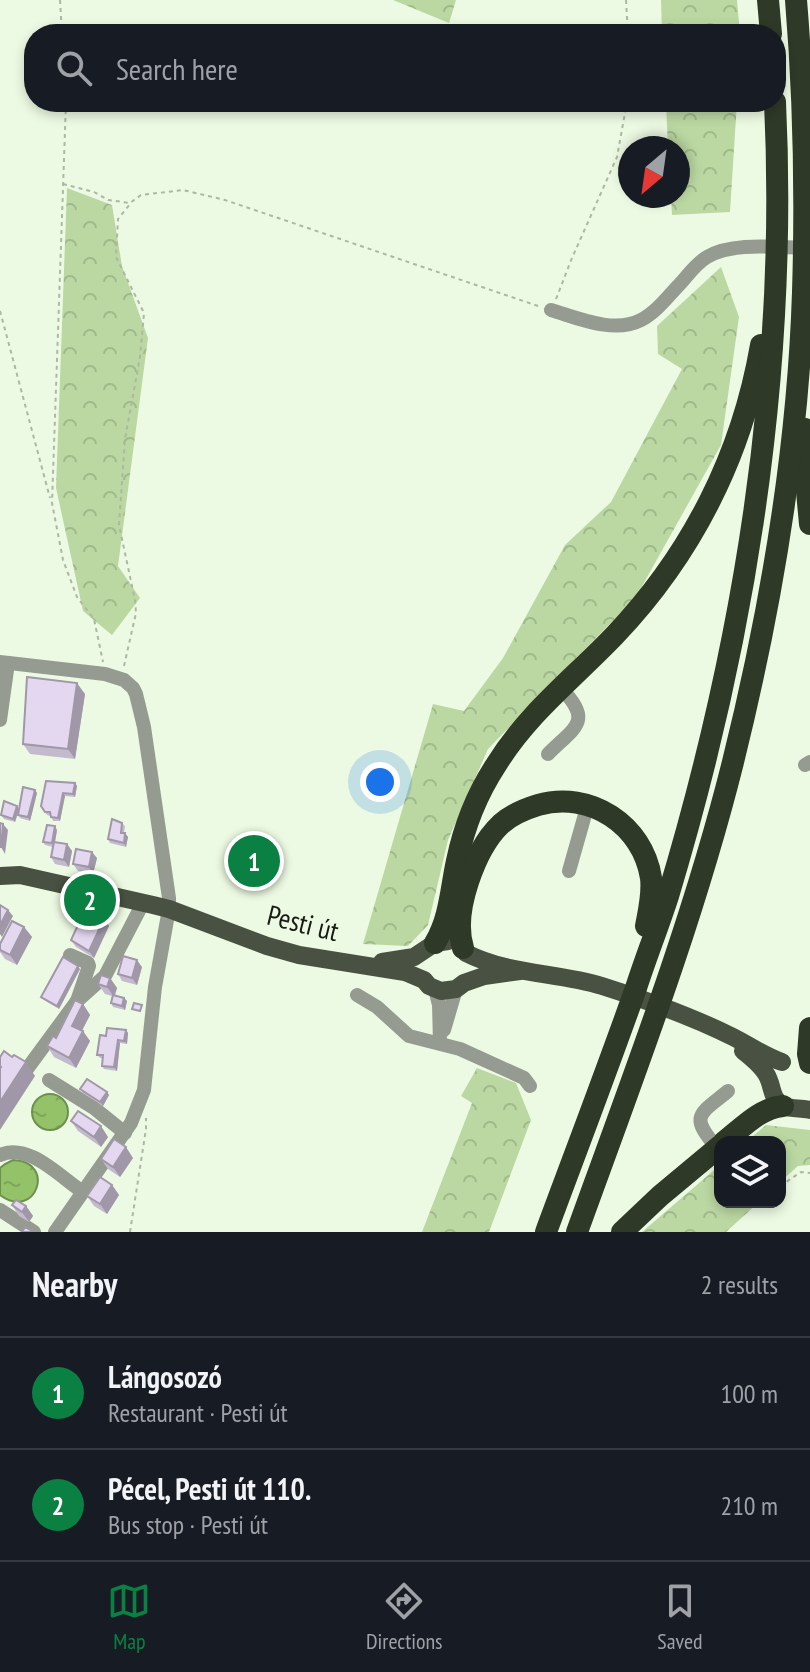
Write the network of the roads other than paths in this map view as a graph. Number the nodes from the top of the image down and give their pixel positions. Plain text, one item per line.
1 (768, 0) edge
2 (796, 0) edge
3 (770, 24) edge
4 (775, 112) edge
5 (810, 248) edge
6 (775, 294) junction
7 (551, 310) road end
8 (797, 378) junction
9 (810, 524) edge
10 (4, 663) edge
11 (561, 688) junction
12 (0, 720) edge
13 (548, 754) dead end
14 (588, 804) junction
15 (0, 870) edge
16 (569, 871) dead end
17 (20, 875) junction
18 (0, 876) edge
19 (52, 883) junction
20 (0, 885) edge
21 (143, 903) junction
22 (169, 909) junction
23 (430, 947) junction
24 (465, 951) junction
25 (70, 955) dead end
26 (356, 963) junction
27 (520, 971) junction
28 (429, 985) junction
29 (460, 986) junction
30 (357, 995) dead end
31 (77, 1001) junction
32 (630, 1004) junction
33 (711, 1028) junction
34 (810, 1028) edge
35 (440, 1040) junction
36 (782, 1062) junction
37 (810, 1063) edge
38 (27, 1069) edge
39 (49, 1080) dead end
40 (770, 1081) junction
41 (530, 1086) dead end
42 (728, 1091) dead end
43 (802, 1107) edge
44 (134, 1124) junction
45 (732, 1136) edge
46 (714, 1140) edge
47 (714, 1150) edge
48 (0, 1155) edge
49 (83, 1192) junction
50 (0, 1210) edge
51 (34, 1232) edge
52 (55, 1232) edge
53 (546, 1232) edge
54 (577, 1232) edge
55 (622, 1232) edge

1 - 3 highway
2 - 8 highway
4 - 6 highway
5 - 7 street
6 - 11 highway
6 - 32 highway
8 - 9 highway
8 - 54 highway
10 - 12 street
10 - 22 street
11 - 13 street
11 - 23 highway
14 - 16 street
14 - 24 highway
14 - 32 highway
15 - 17 street
17 - 18 main road, Pesti út
17 - 19 main road, Pesti út
19 - 20 main road, Pesti út
19 - 21 main road, Pesti út
21 - 22 main road, Pesti út
21 - 31 street
22 - 26 main road, Pesti út
22 - 44 street
23 - 24 main road
23 - 26 main road
23 - 28 main road
24 - 27 main road
24 - 29 main road
25 - 31 street
26 - 28 main road
27 - 29 main road
27 - 33 main road
28 - 29 main road
28 - 35 street
29 - 35 street
30 - 35 street
31 - 38 street
32 - 53 highway
33 - 36 main road
33 - 40 main road
34 - 37 highway
35 - 41 street
36 - 37 main road
36 - 40 main road
39 - 44 street
40 - 43 main road
42 - 46 street
43 - 45 highway
44 - 49 street
47 - 55 highway
48 - 49 street
49 - 52 street
50 - 51 street

